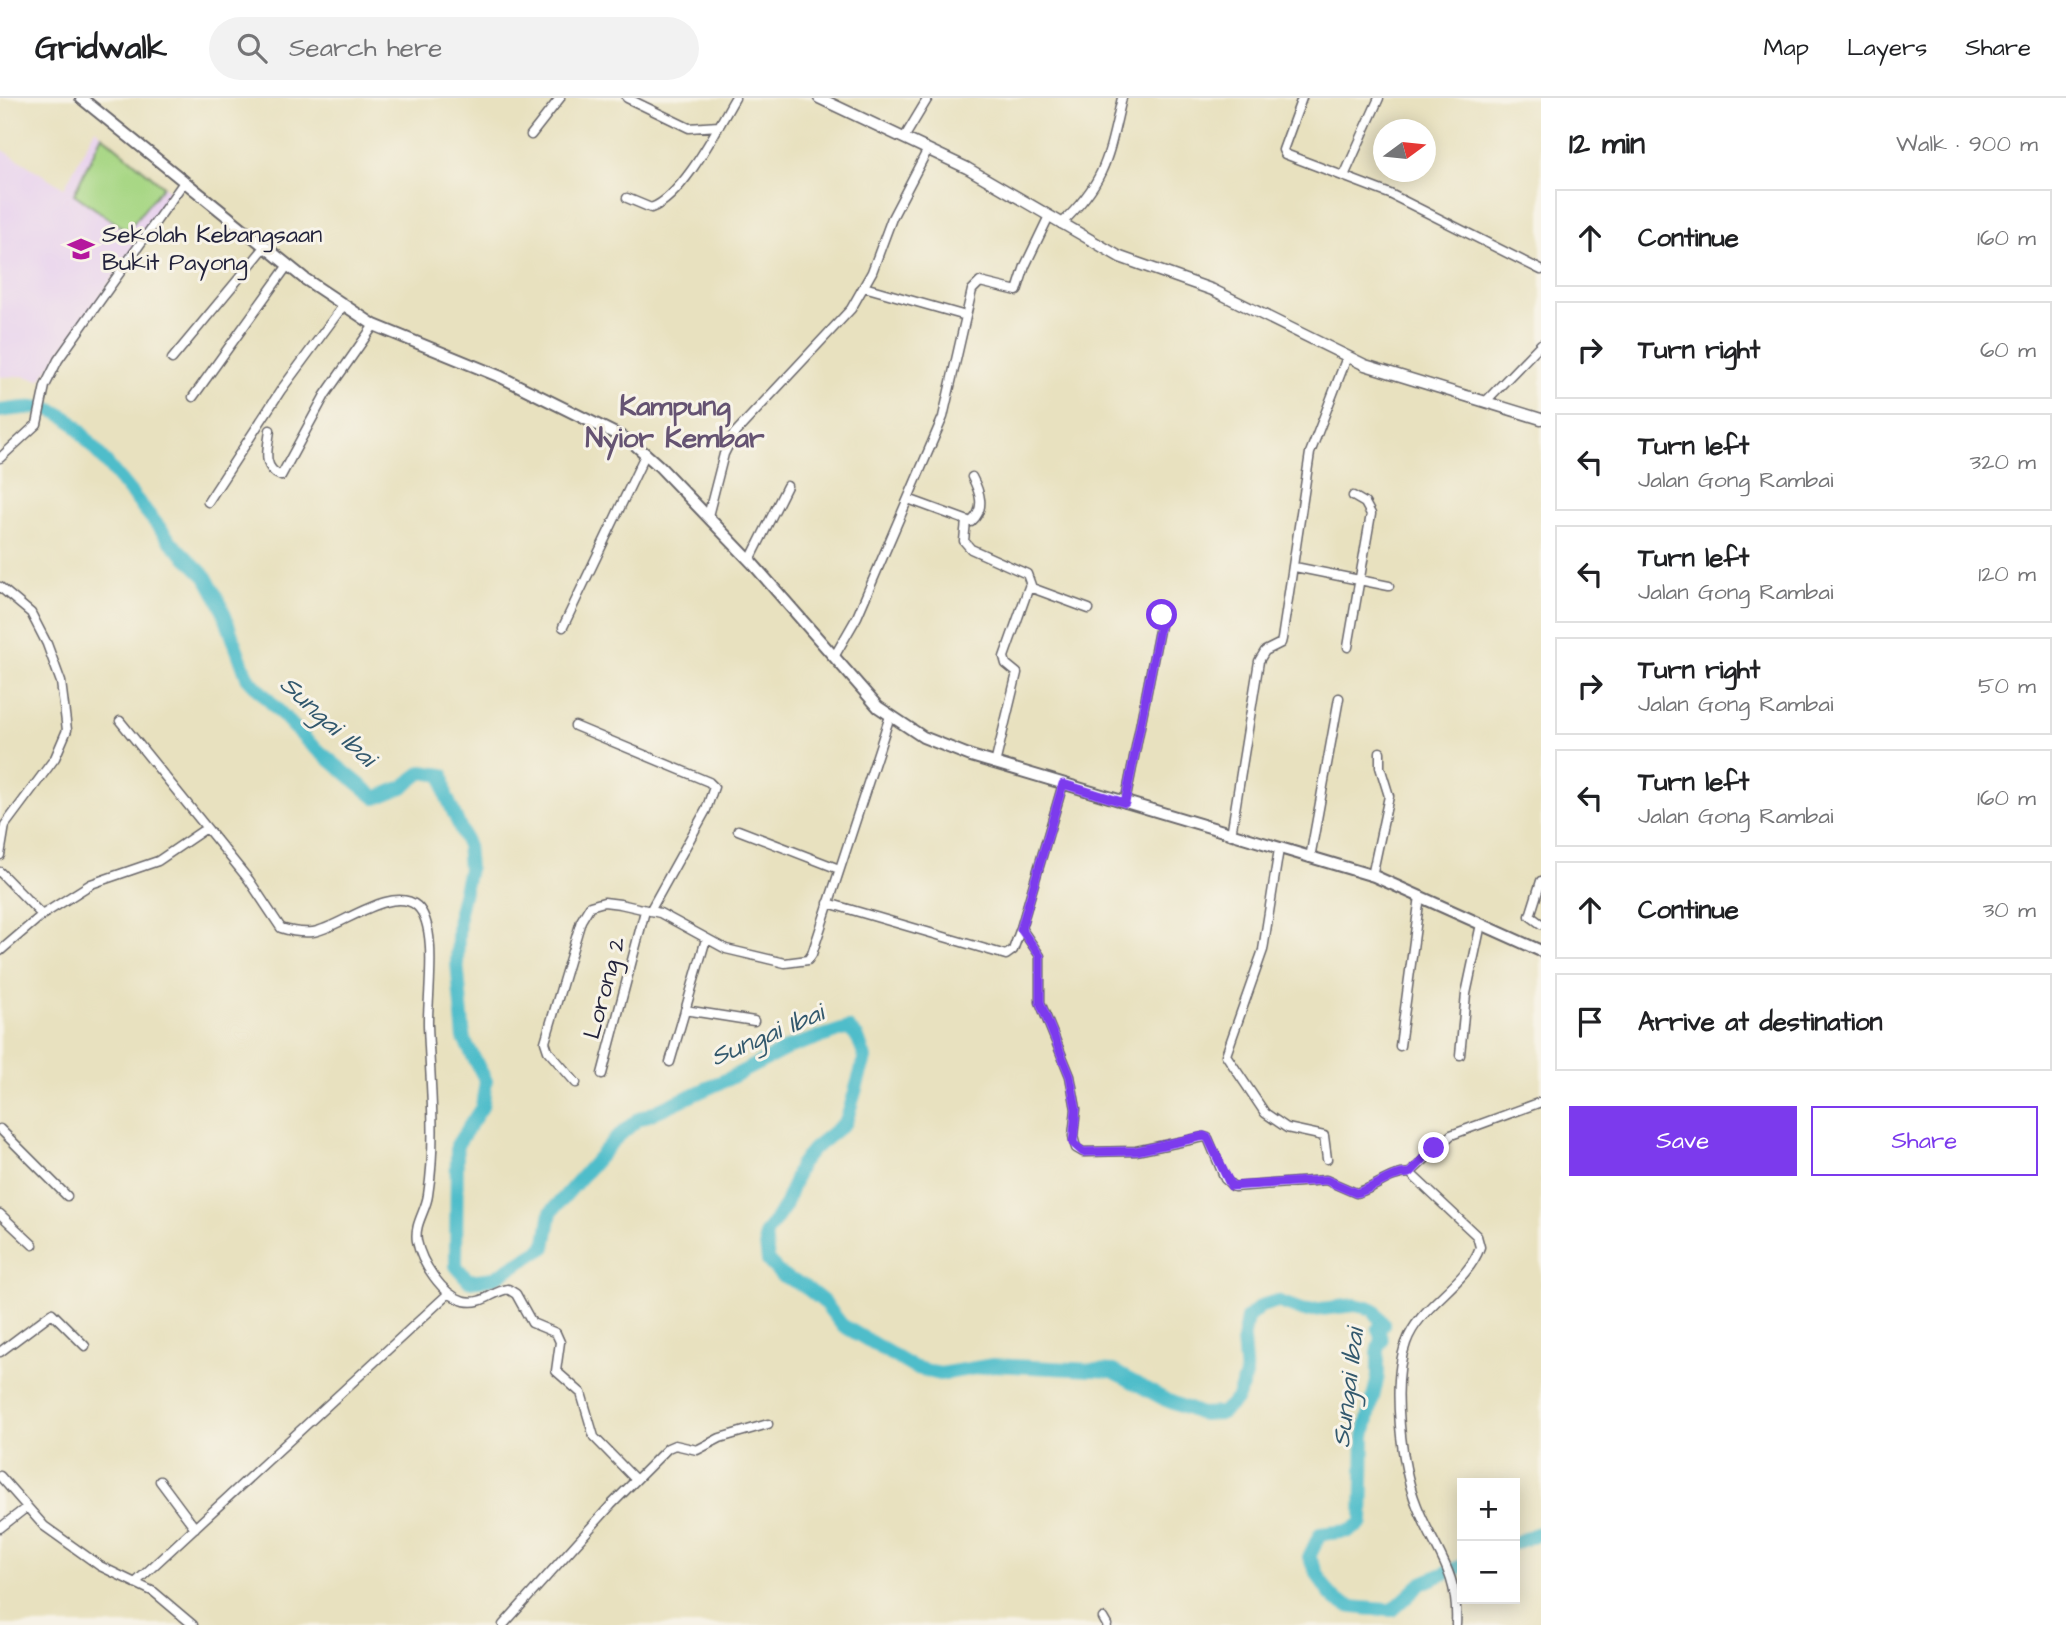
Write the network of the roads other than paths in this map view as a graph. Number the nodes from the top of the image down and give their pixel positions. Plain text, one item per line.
1 (80, 98) edge
2 (560, 98) edge
3 (626, 98) edge
4 (735, 98) edge
5 (819, 98) edge
6 (928, 98) edge
7 (1122, 98) edge
8 (1302, 98) edge
9 (1379, 98) edge
10 (719, 126) junction
11 (531, 135) dead end
12 (904, 138) junction
13 (928, 149) junction
14 (1345, 176) junction
15 (184, 182) junction
16 (626, 198) dead end
17 (1049, 216) junction
18 (1061, 224) junction
19 (265, 247) junction
20 (288, 265) junction
21 (1541, 270) edge
22 (864, 287) junction
23 (342, 306) junction
24 (965, 316) junction
25 (373, 325) junction
26 (1541, 344) edge
27 (1348, 357) junction
28 (172, 359) dead end
29 (193, 397) dead end
30 (1485, 402) junction
31 (1541, 419) edge
32 (270, 430) dead end
33 (646, 453) junction
34 (0, 458) edge
35 (972, 477) dead end
36 (787, 486) dead end
37 (1353, 496) dead end
38 (908, 499) junction
39 (208, 502) dead end
40 (708, 516) junction
41 (966, 521) junction
42 (750, 560) junction
43 (1295, 566) junction
44 (1359, 580) junction
45 (1030, 584) junction
46 (1389, 586) dead end
47 (0, 587) edge
48 (1089, 609) dead end
49 (1162, 615) dead end
50 (563, 627) dead end
51 (1348, 647) dead end
52 (834, 657) junction
53 (1339, 698) dead end
54 (890, 716) junction
55 (120, 721) dead end
56 (575, 726) dead end
57 (1380, 752) dead end
58 (995, 764) junction
59 (1063, 784) junction
60 (1125, 803) junction
61 (205, 829) junction
62 (738, 830) dead end
63 (1231, 835) junction
64 (1279, 849) junction
65 (0, 856) edge
66 (1310, 858) junction
67 (839, 869) junction
68 (0, 872) edge
69 (1372, 876) junction
70 (1541, 881) edge
71 (1420, 896) junction
72 (828, 903) junction
73 (647, 911) junction
74 (41, 915) junction
75 (1480, 924) junction
76 (1541, 924) edge
77 (1021, 929) junction
78 (706, 939) junction
79 (0, 951) edge
80 (1541, 951) edge
81 (685, 1010) junction
82 (754, 1021) dead end
83 (1400, 1046) dead end
84 (1460, 1055) dead end
85 (670, 1062) dead end
86 (602, 1074) dead end
87 (576, 1083) dead end
88 (1541, 1102) edge
89 (0, 1129) edge
90 (1327, 1158) dead end
91 (1410, 1173) junction
92 (67, 1196) dead end
93 (0, 1214) edge
94 (33, 1245) dead end
95 (448, 1294) junction
96 (85, 1346) dead end
97 (0, 1352) edge
98 (768, 1424) dead end
99 (0, 1476) edge
100 (635, 1479) junction
101 (160, 1481) dead end
102 (27, 1507) junction
103 (0, 1528) edge
104 (195, 1528) junction
105 (135, 1583) junction
106 (193, 1625) edge
107 (503, 1625) edge
108 (1456, 1625) edge

1 - 15 main road
2 - 11 street
3 - 10 street
4 - 10 street
5 - 12 street
6 - 12 street
7 - 18 street
8 - 14 street
9 - 14 street
10 - 16 street
12 - 13 street
13 - 17 street
13 - 22 street
14 - 21 street
15 - 19 main road
15 - 34 street
17 - 18 street
17 - 24 street
18 - 27 street
19 - 20 main road
19 - 28 street
20 - 23 main road
20 - 29 street
22 - 24 street
22 - 40 street
23 - 25 main road
23 - 39 street
24 - 38 street
25 - 32 street
25 - 33 main road
26 - 30 street
27 - 30 street
27 - 43 street
30 - 31 street
33 - 40 main road
33 - 50 street
35 - 41 street
36 - 42 street
37 - 44 street
38 - 41 street
38 - 52 street
40 - 42 main road
41 - 45 street
42 - 52 main road
43 - 44 street
43 - 63 street
44 - 46 street
44 - 51 street
45 - 48 street
45 - 58 street
47 - 65 street
49 - 60 street
52 - 54 main road
53 - 66 street
54 - 58 main road
54 - 67 street
55 - 61 street
56 - 73 street, Lorong 2
57 - 69 street
58 - 59 main road
59 - 60 main road
59 - 77 street
60 - 63 main road
61 - 74 street
61 - 95 street
62 - 67 street
63 - 64 main road
64 - 66 main road
64 - 90 street
66 - 69 main road
67 - 72 street
68 - 74 street
69 - 71 main road
70 - 76 street
71 - 75 main road
71 - 83 street
72 - 77 street
72 - 78 street
73 - 78 street
73 - 86 street, Lorong 2
73 - 87 street
74 - 79 street
75 - 80 main road
75 - 84 street
77 - 91 street
78 - 81 street
81 - 82 street
81 - 85 street
88 - 91 street
89 - 92 street
91 - 108 street
93 - 94 street
95 - 100 street
95 - 104 street
96 - 97 street
98 - 100 street
99 - 102 street
100 - 107 street
101 - 104 street
102 - 103 street
102 - 105 street
104 - 105 street
105 - 106 street

